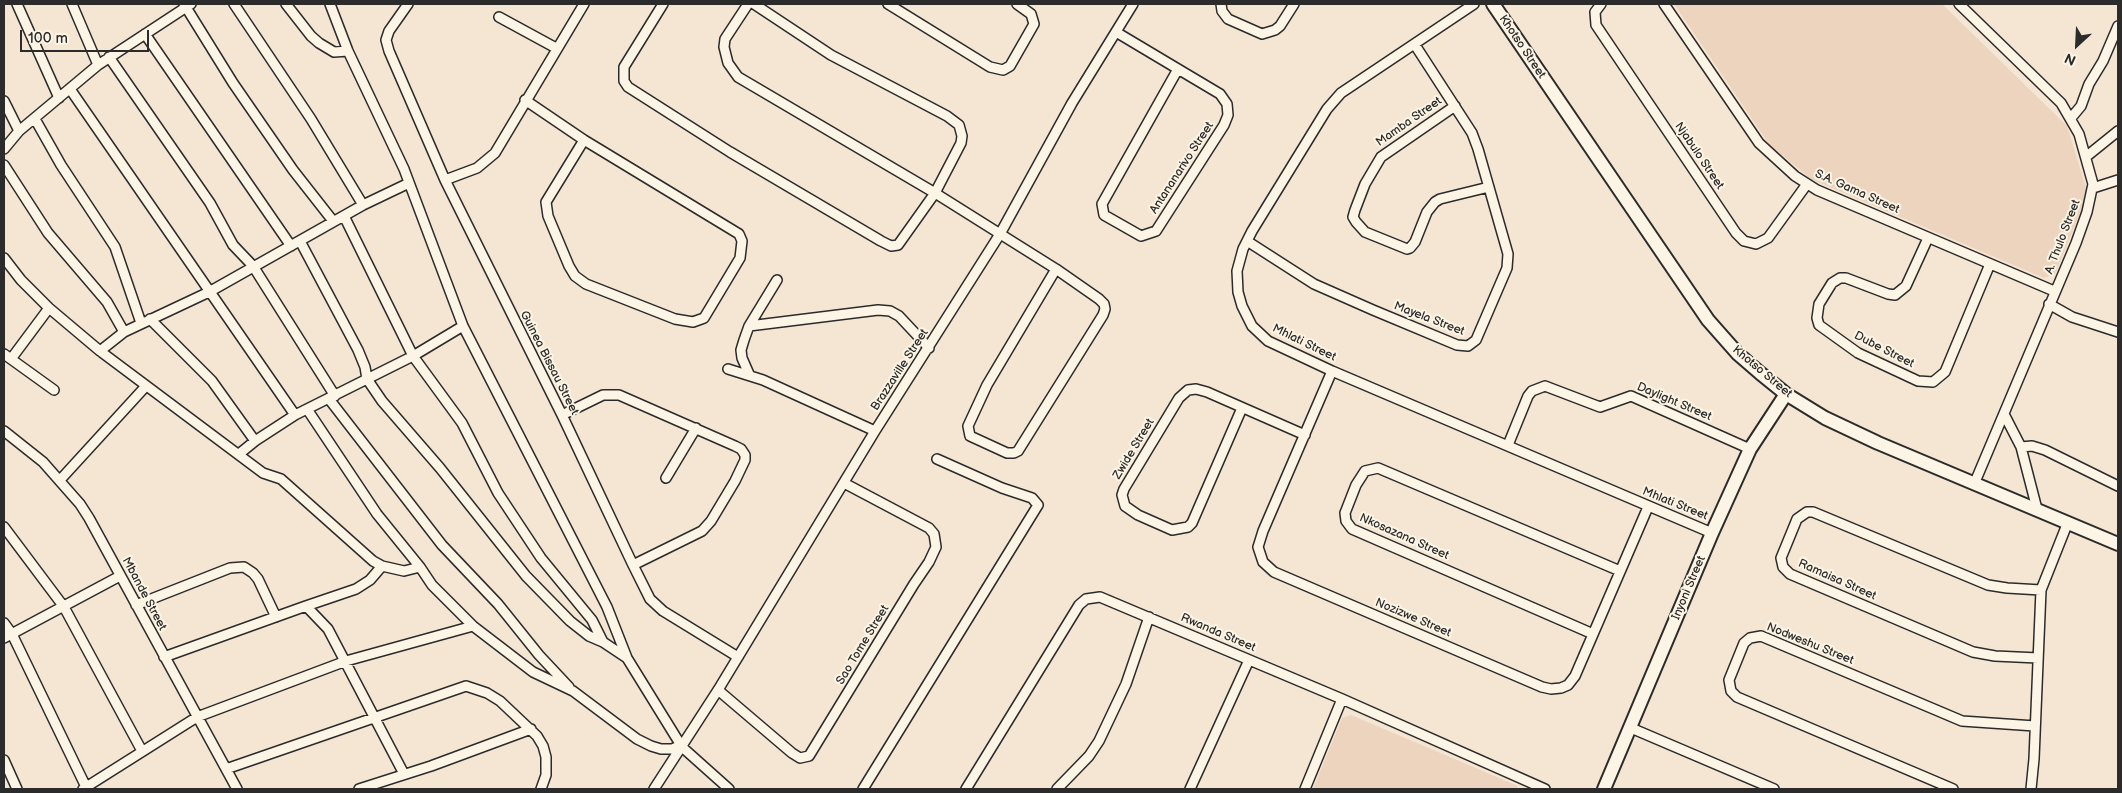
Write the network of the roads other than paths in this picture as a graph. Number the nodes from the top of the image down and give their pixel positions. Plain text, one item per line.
1 (17, 4) edge
2 (72, 4) edge
3 (234, 4) edge
4 (286, 4) edge
5 (330, 4) edge
6 (408, 4) edge
7 (584, 4) edge
8 (663, 4) edge
9 (748, 4) edge
10 (754, 4) edge
11 (888, 4) edge
12 (1017, 4) edge
13 (1133, 4) edge
14 (1221, 4) edge
15 (1294, 4) edge
16 (1474, 4) edge
17 (1493, 4) edge
18 (1601, 4) edge
19 (1664, 4) edge
20 (1959, 4) edge
21 (187, 5) edge
22 (499, 17) dead end
23 (2118, 26) edge
24 (1116, 32) junction
25 (145, 34) junction
26 (1415, 45) junction
27 (556, 48) junction
28 (348, 51) junction
29 (109, 57) junction
30 (98, 65) junction
31 (1178, 69) junction
32 (70, 89) junction
33 (59, 98) junction
34 (525, 100) junction
35 (4, 101) edge
36 (1455, 106) junction
37 (2071, 118) junction
38 (35, 119) junction
39 (19, 131) junction
40 (2118, 131) edge
41 (584, 140) junction
42 (4, 149) edge
43 (2087, 156) junction
44 (4, 165) edge
45 (445, 180) junction
46 (2118, 180) edge
47 (409, 183) junction
48 (1807, 184) junction
49 (1489, 187) junction
50 (2093, 188) junction
51 (935, 193) junction
52 (363, 205) junction
53 (344, 216) junction
54 (333, 221) junction
55 (1000, 234) junction
56 (1928, 238) junction
57 (300, 241) junction
58 (1247, 241) junction
59 (291, 246) junction
60 (4, 258) edge
61 (1990, 264) junction
62 (253, 266) junction
63 (1056, 269) junction
64 (777, 280) dead end
65 (2054, 291) junction
66 (209, 292) junction
67 (2049, 304) junction
68 (49, 308) junction
69 (150, 319) junction
70 (141, 323) junction
71 (463, 326) junction
72 (749, 326) junction
73 (124, 332) junction
74 (2118, 332) edge
75 (929, 348) junction
76 (100, 351) junction
77 (7, 356) edge
78 (413, 356) junction
79 (728, 369) dead end
80 (1332, 371) junction
81 (749, 374) junction
82 (367, 379) junction
83 (146, 386) junction
84 (54, 390) dead end
85 (1786, 394) junction
86 (332, 398) junction
87 (1242, 408) junction
88 (307, 409) junction
89 (2004, 414) junction
90 (295, 415) junction
91 (562, 415) junction
92 (696, 428) junction
93 (4, 431) edge
94 (876, 431) junction
95 (1304, 435) junction
96 (255, 441) junction
97 (1508, 445) junction
98 (2021, 447) junction
99 (1750, 448) junction
100 (239, 454) junction
101 (937, 459) dead end
102 (666, 478) dead end
103 (60, 480) junction
104 (1975, 482) junction
105 (844, 483) junction
106 (2118, 486) edge
107 (1648, 507) junction
108 (2037, 509) junction
109 (2068, 522) junction
110 (4, 527) edge
111 (1712, 533) junction
112 (2118, 544) edge
113 (382, 566) junction
114 (633, 566) junction
115 (420, 567) junction
116 (1620, 571) junction
117 (120, 576) junction
118 (2042, 590) junction
119 (136, 605) junction
120 (64, 606) junction
121 (306, 606) junction
122 (276, 617) junction
123 (1150, 617) junction
124 (4, 623) edge
125 (473, 626) junction
126 (1593, 634) junction
127 (8, 636) edge
128 (603, 642) junction
129 (164, 657) junction
130 (738, 657) junction
131 (627, 658) junction
132 (2038, 658) junction
133 (1248, 660) junction
134 (346, 661) junction
135 (718, 690) junction
136 (573, 691) junction
137 (1342, 699) junction
138 (197, 716) junction
139 (376, 718) junction
140 (2035, 726) junction
141 (531, 728) junction
142 (1631, 728) junction
143 (681, 746) junction
144 (142, 751) junction
145 (4, 760) edge
146 (226, 769) junction
147 (404, 774) junction
148 (84, 788) edge
149 (16, 789) edge
150 (237, 789) edge
151 (359, 789) edge
152 (541, 789) edge
153 (654, 789) edge
154 (729, 789) edge
155 (863, 789) edge
156 (966, 789) edge
157 (1057, 789) edge
158 (1190, 789) edge
159 (1305, 789) edge
160 (1545, 789) edge
161 (1604, 789) edge
162 (1774, 789) edge
163 (1953, 789) edge
164 (2031, 789) edge

1 - 33 street
2 - 30 street
3 - 52 street
4 - 28 street
5 - 28 street
6 - 45 street, Guinea Bissau Street
7 - 27 street
8 - 51 street
9 - 51 street
10 - 51 street
11 - 12 street
13 - 24 street, Brazzaville Street
14 - 15 street
16 - 26 street, Mhlati Street
17 - 85 street, Khotso Street
18 - 48 street, Njabulo Street
19 - 48 street, S.A. Gama Street
20 - 37 street, A. Thulo Street
21 - 25 street
21 - 54 street
22 - 27 street
23 - 37 street
24 - 31 street, Antananarivo Street
24 - 55 street, Brazzaville Street
25 - 29 street
25 - 59 street
26 - 36 street, Mayela Street
26 - 58 street, Mhlati Street
27 - 34 street
28 - 47 street
29 - 30 street
29 - 62 street
30 - 32 street
31 - 31 street, Antananarivo Street
32 - 33 street
32 - 66 street
33 - 38 street
34 - 41 street
34 - 45 street
35 - 39 street
36 - 49 street, Mayela Street
36 - 49 street, Mamba Street
37 - 43 street, A. Thulo Street
38 - 39 street
38 - 70 street
39 - 42 street
40 - 43 street
41 - 41 street
43 - 50 street, A. Thulo Street
44 - 73 street
45 - 91 street, Guinea Bissau Street
46 - 50 street
47 - 52 street
47 - 71 street
48 - 56 street, S.A. Gama Street
49 - 58 street, Mayela Street
50 - 65 street, A. Thulo Street
51 - 55 street
52 - 53 street
53 - 54 street
53 - 78 street
54 - 57 street
55 - 63 street
55 - 75 street, Brazzaville Street
56 - 61 street, S.A. Gama Street
56 - 61 street, Dube Street
57 - 59 street
57 - 82 street
58 - 80 street, Mhlati Street
59 - 62 street
60 - 68 street
61 - 65 street, S.A. Gama Street
62 - 66 street
62 - 86 street
63 - 63 street
64 - 72 street
65 - 67 street, A. Thulo Street
66 - 69 street
66 - 90 street
67 - 74 street
67 - 89 street, A. Thulo Street
68 - 76 street
68 - 77 street
69 - 70 street
69 - 96 street
70 - 73 street
71 - 78 street
71 - 131 street
72 - 75 street
72 - 81 street
73 - 76 street
75 - 94 street, Brazzaville Street
76 - 83 street
77 - 84 street
78 - 82 street
78 - 128 street
79 - 81 street
80 - 95 street, Nozizwe Street
80 - 97 street, Mhlati Street
81 - 94 street
82 - 86 street
82 - 128 street
83 - 100 street
83 - 103 street
85 - 99 street, Inyoni Street
85 - 104 street, Khotso Street
86 - 88 street
86 - 136 street
87 - 87 street, Zwide Street
87 - 95 street, Zwide Street
88 - 90 street
88 - 115 street
89 - 98 street
89 - 104 street, A. Thulo Street
90 - 96 street
91 - 92 street
91 - 114 street, Guinea Bissau Street
92 - 102 street
92 - 114 street
93 - 103 street, Mbande Street
94 - 105 street, Brazzaville Street
95 - 126 street, Nozizwe Street
96 - 100 street
97 - 99 street, Daylight Street
97 - 107 street, Mhlati Street
98 - 106 street
98 - 108 street
99 - 111 street, Inyoni Street
100 - 113 street
101 - 155 street
103 - 117 street, Mbande Street
104 - 108 street, Khotso Street
105 - 130 street, Brazzaville Street
105 - 135 street, Sao Tome Street
107 - 111 street, Mhlati Street
107 - 116 street, Nozizwe Street
108 - 109 street, Khotso Street
109 - 112 street, Khotso Street
109 - 118 street
110 - 120 street
111 - 142 street, Inyoni Street
113 - 115 street
113 - 121 street
114 - 130 street, Guinea Bissau Street
115 - 125 street
116 - 126 street, Nozizwe Street
116 - 126 street, Nkosazana Street
117 - 119 street, Mbande Street
117 - 120 street
118 - 132 street
118 - 132 street, Ramaisa Street
119 - 122 street
119 - 129 street, Mbande Street
120 - 127 street
120 - 144 street
121 - 122 street
121 - 134 street
122 - 129 street
123 - 133 street, Rwanda Street
123 - 156 street, Rwanda Street
123 - 157 street
124 - 127 street
125 - 134 street
125 - 136 street
127 - 148 street
128 - 131 street
129 - 138 street, Mbande Street
130 - 135 street, Brazzaville Street
131 - 143 street
132 - 140 street
133 - 137 street, Rwanda Street
133 - 158 street
134 - 138 street
134 - 139 street
135 - 143 street, Brazzaville Street
136 - 143 street
137 - 159 street
137 - 160 street, Rwanda Street
138 - 144 street
138 - 146 street, Mbande Street
139 - 141 street
139 - 146 street
139 - 147 street
140 - 163 street, Nodweshu Street
140 - 164 street
141 - 147 street
141 - 152 street
142 - 161 street, Inyoni Street
142 - 162 street
143 - 153 street, Brazzaville Street
143 - 154 street
144 - 148 street
145 - 149 street
146 - 150 street, Mbande Street
147 - 151 street

